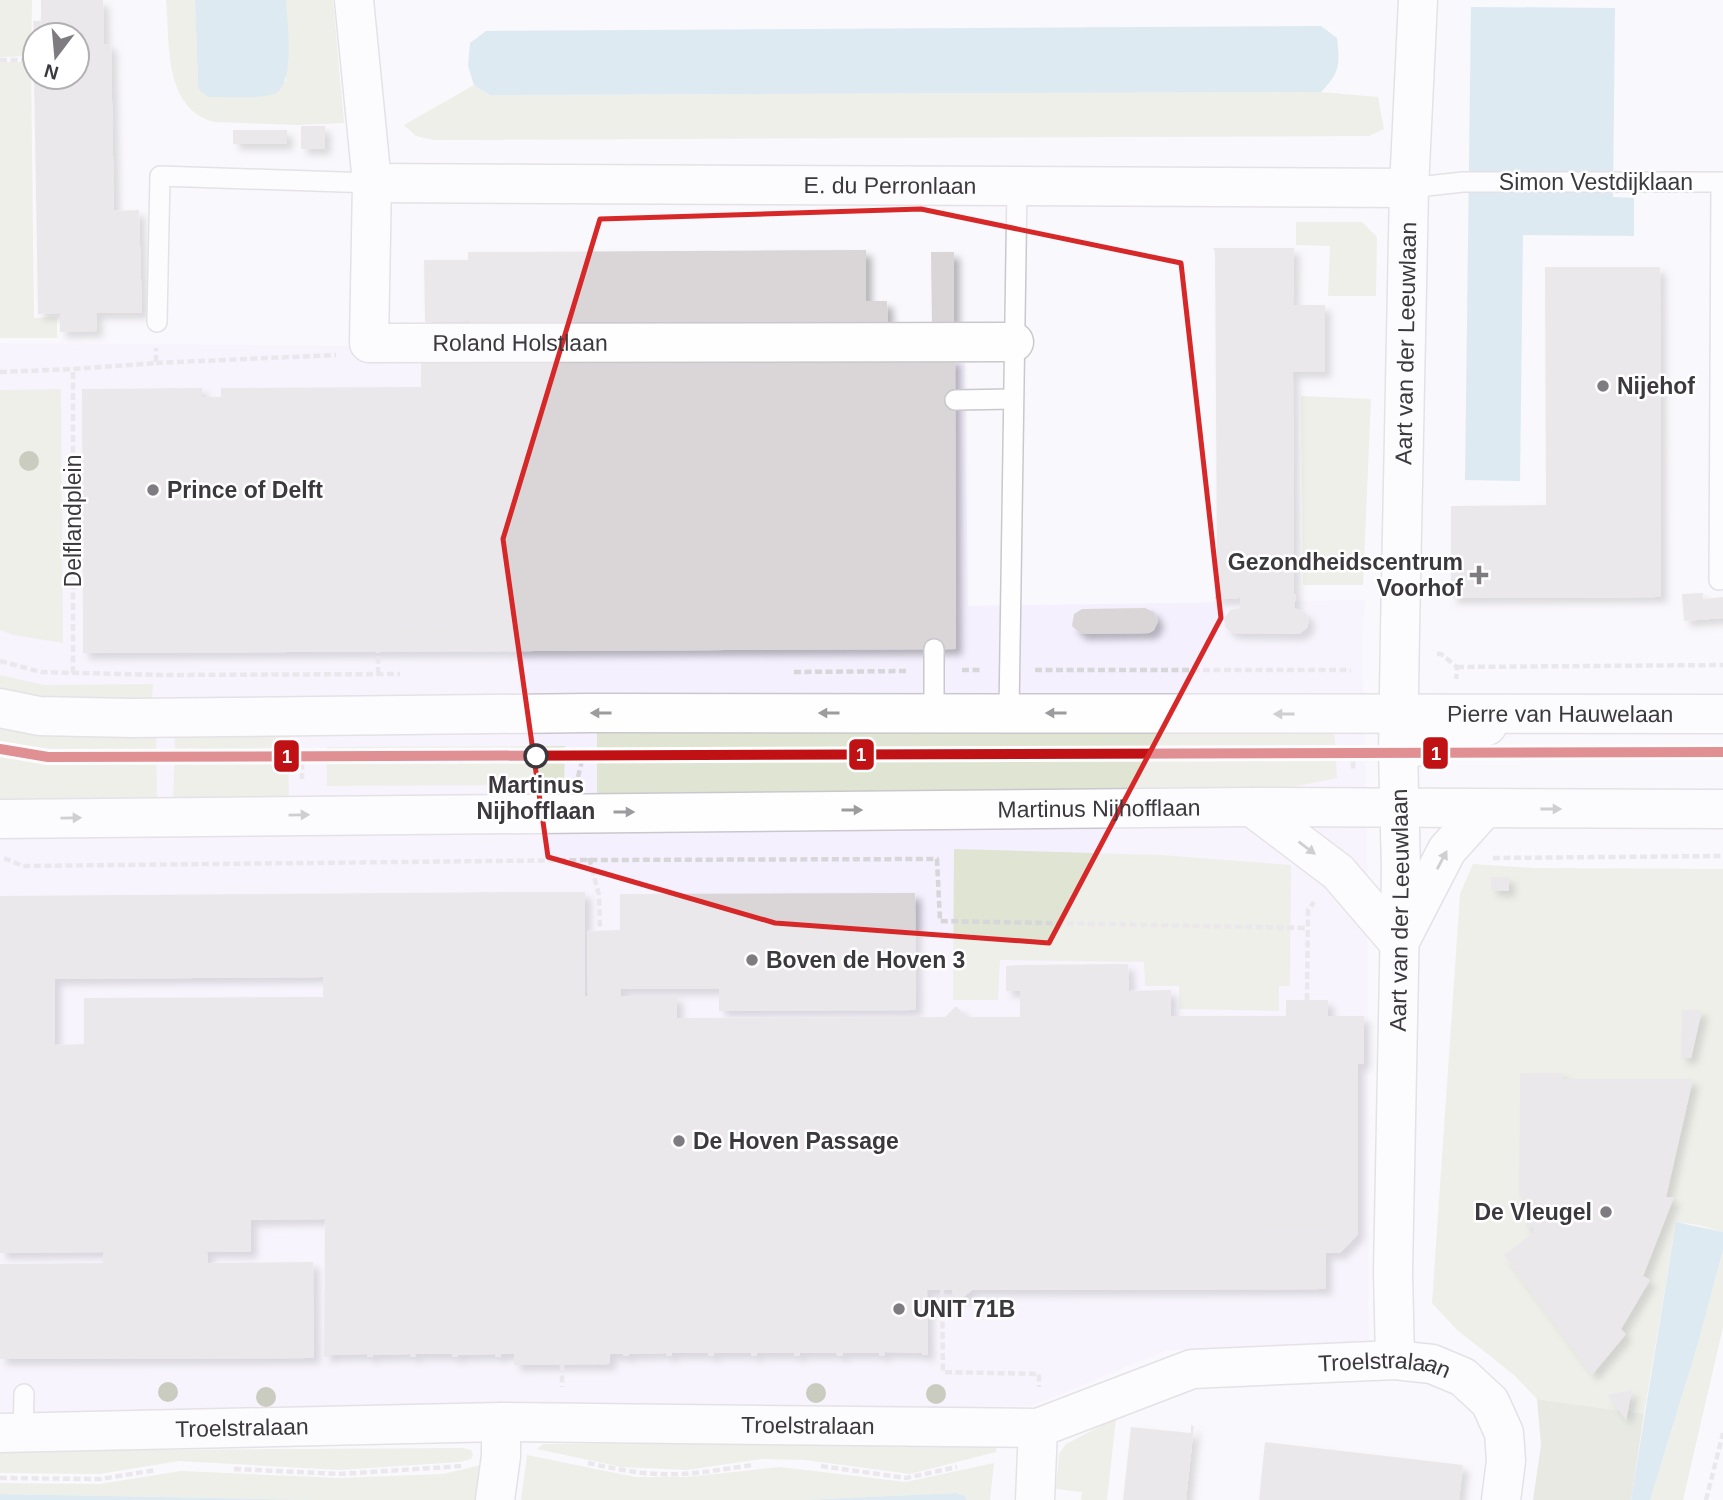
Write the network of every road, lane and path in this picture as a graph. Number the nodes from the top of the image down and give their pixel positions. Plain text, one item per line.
1 (354, 0) edge
2 (1418, 0) edge
3 (0, 60) edge
4 (21, 60) edge
5 (372, 183) junction
6 (1017, 187) junction
7 (1409, 188) junction
8 (157, 322) joint
9 (1014, 342) junction
10 (369, 343) junction
11 (156, 363) junction
12 (74, 369) junction
13 (0, 372) edge
14 (1013, 399) junction
15 (955, 400) dead end
16 (1720, 580) dead end
17 (377, 629) dead end
18 (503, 629) dead end
19 (934, 649) dead end
20 (378, 651) dead end
21 (0, 661) edge
22 (1723, 665) edge
23 (1457, 667) dead end
24 (1009, 670) junction
25 (1351, 670) dead end
26 (73, 673) junction
27 (302, 674) dead end
28 (377, 674) dead end
29 (162, 675) dead end
30 (0, 708) edge
31 (934, 712) junction
32 (589, 713) junction
33 (1009, 713) junction
34 (1399, 713) junction
35 (302, 714) junction
36 (1533, 714) junction
37 (1723, 714) edge
38 (1398, 752) junction
39 (1252, 807) junction
40 (1400, 807) junction
41 (1723, 809) edge
42 (1483, 810) junction
43 (590, 812) junction
44 (302, 815) junction
45 (0, 819) edge
46 (0, 856) edge
47 (589, 860) junction
48 (303, 863) junction
49 (1307, 928) dead end
50 (600, 930) dead end
51 (1399, 943) junction
52 (1265, 1228) dead end
53 (1333, 1229) dead end
54 (942, 1290) dead end
55 (1395, 1360) junction
56 (24, 1394) dead end
57 (501, 1422) junction
58 (1038, 1428) junction
59 (12, 1432) edge
60 (1723, 1433) edge
61 (496, 1489) edge
62 (1035, 1500) edge
63 (1501, 1500) edge
64 (1706, 1500) edge

1 - 5 street
2 - 7 street, Aart van der Leeuwlaan
3 - 4 path
5 - 6 street, E. du Perronlaan
5 - 8 lane
5 - 10 street
6 - 7 street, E. du Perronlaan
6 - 9 lane
7 - 16 lane, Simon Vestdijklaan
7 - 34 street, Aart van der Leeuwlaan
8 - 11 path
9 - 10 street, Roland Holstlaan
9 - 14 lane
10 - 11 path
11 - 12 path
12 - 13 path
12 - 26 path, Delflandplein
14 - 15 lane
14 - 24 lane
17 - 18 path
19 - 31 lane
20 - 28 path
21 - 26 path
22 - 23 path, Pierre van Hauwelaan
24 - 25 path
24 - 33 lane
26 - 29 path
27 - 35 path
30 - 35 street
31 -> 32 street
31 - 33 street
32 - 35 street
32 - 43 path
34 -> 33 street
34 - 36 street, Pierre van Hauwelaan
34 - 38 street, Aart van der Leeuwlaan
35 - 44 path
36 - 37 street, Pierre van Hauwelaan
36 - 38 street
38 - 40 street, Aart van der Leeuwlaan
39 - 40 street, Martinus Nijhofflaan
43 -> 39 street, Martinus Nijhofflaan
39 -> 51 street
40 - 42 street
40 - 51 street, Aart van der Leeuwlaan
42 -> 41 street
51 -> 42 street
43 - 44 street, Martinus Nijhofflaan
43 - 47 path
45 -> 44 street, Martinus Nijhofflaan
44 - 48 path
46 - 48 path
47 - 48 path
47 - 49 path
47 - 50 path
51 - 55 street, Aart van der Leeuwlaan
52 - 53 path
54 - 58 path
55 - 58 street, Troelstralaan
55 - 63 street, Troelstralaan
56 - 59 lane
57 - 58 street, Troelstralaan
57 - 59 street, Troelstralaan
57 - 61 street
58 - 62 street
60 - 64 path

